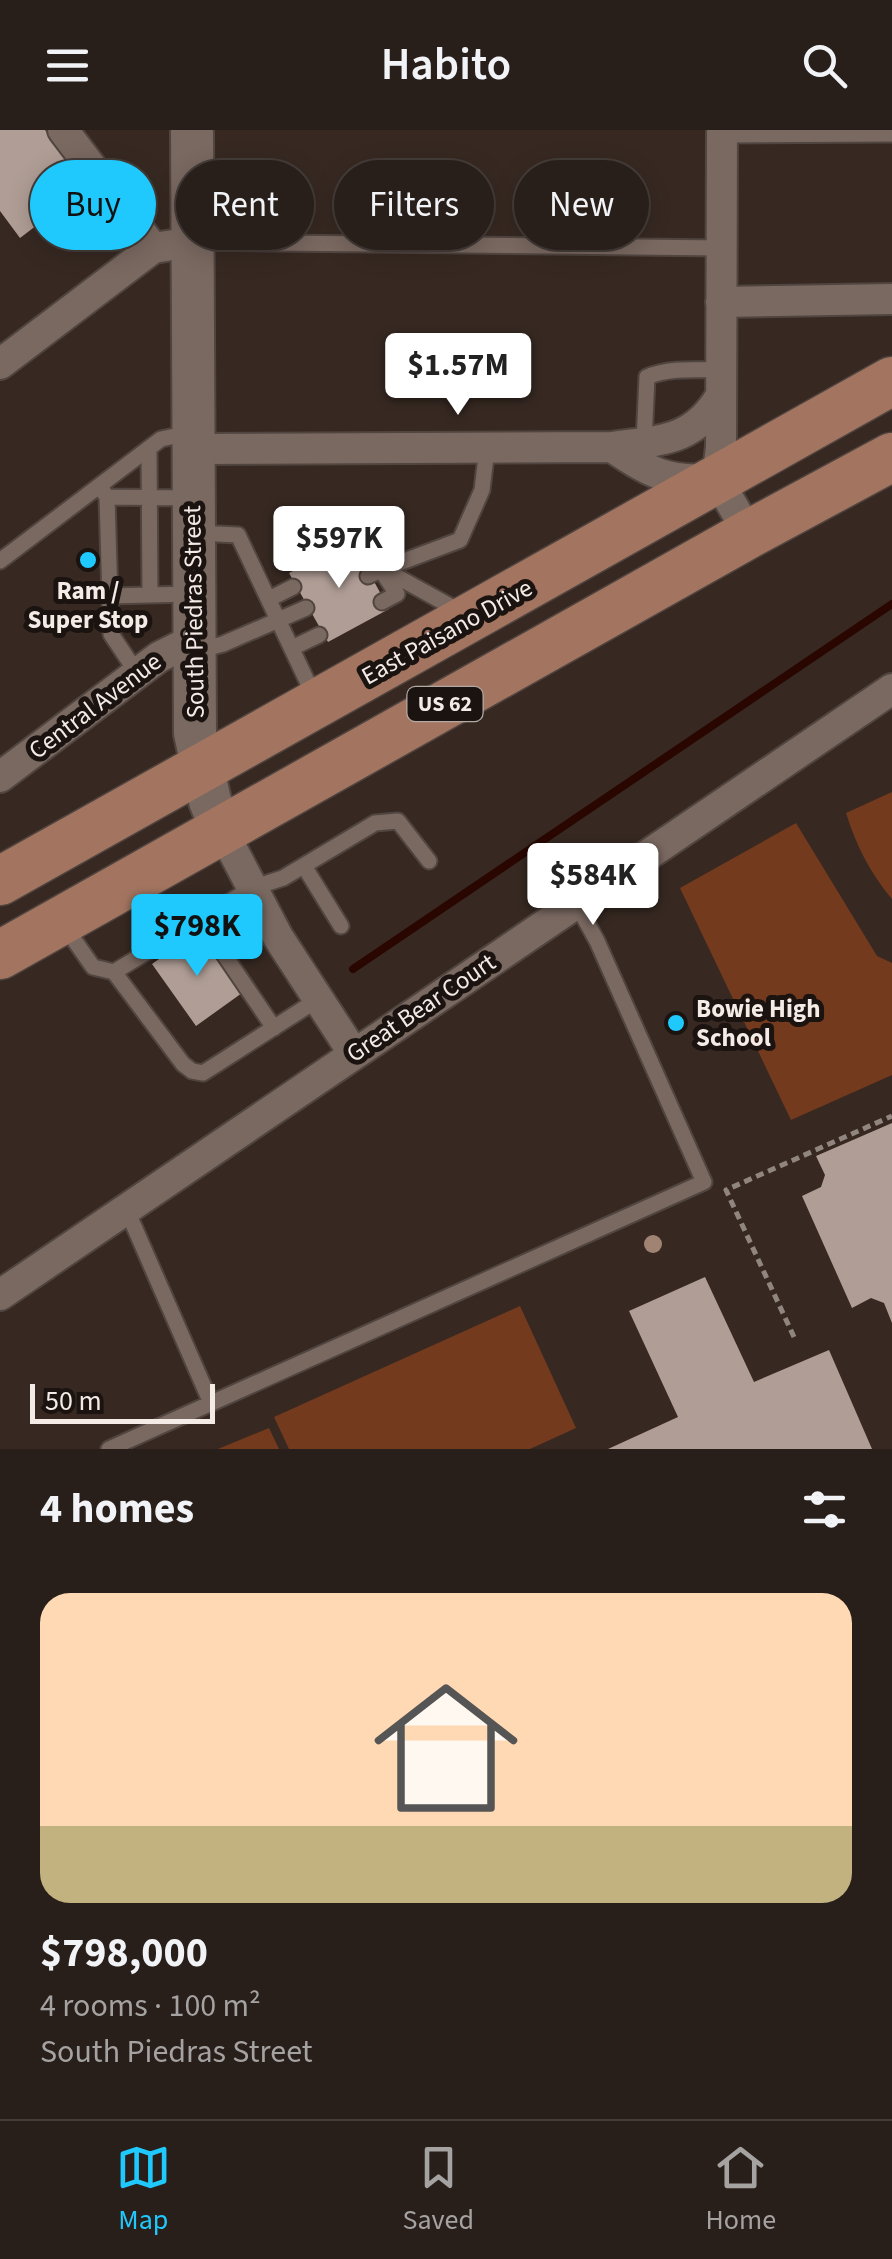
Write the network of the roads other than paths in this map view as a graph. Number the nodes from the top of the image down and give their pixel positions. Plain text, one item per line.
1 (63, 130) edge
2 (192, 130) edge
3 (722, 132) edge
4 (892, 134) edge
5 (173, 245) junction
6 (721, 248) junction
7 (892, 300) edge
8 (721, 302) junction
9 (0, 364) edge
10 (892, 381) edge
11 (720, 384) junction
12 (192, 441) junction
13 (644, 442) junction
14 (612, 447) junction
15 (487, 448) junction
16 (149, 449) junction
17 (892, 457) edge
18 (717, 479) junction
19 (103, 492) junction
20 (149, 498) junction
21 (192, 516) junction
22 (749, 534) junction
23 (357, 554) dead end
24 (0, 561) edge
25 (375, 573) junction
26 (292, 588) dead end
27 (150, 594) junction
28 (193, 594) junction
29 (109, 596) junction
30 (270, 599) junction
31 (382, 602) dead end
32 (306, 608) dead end
33 (472, 618) junction
34 (280, 622) junction
35 (318, 635) dead end
36 (193, 646) junction
37 (292, 648) junction
38 (137, 673) junction
39 (892, 689) edge
40 (318, 704) junction
41 (202, 768) junction
42 (0, 777) edge
43 (222, 830) junction
44 (429, 860) dead end
45 (304, 866) junction
46 (0, 881) edge
47 (252, 888) junction
48 (576, 903) junction
49 (200, 918) junction
50 (61, 920) junction
51 (341, 926) dead end
52 (0, 955) edge
53 (114, 972) junction
54 (317, 1000) junction
55 (274, 1028) junction
56 (354, 1054) junction
57 (126, 1208) junction
58 (0, 1295) edge
59 (211, 1402) junction
60 (109, 1449) edge

1 - 5 street
2 - 5 main road, South Piedras Street
3 - 4 lane
3 - 6 street
5 - 6 lane
5 - 9 street
5 - 12 main road, South Piedras Street
6 - 8 street
7 - 8 street
8 - 11 street
10 - 18 main road, East Paisano Drive / US 62
11 - 13 street
11 - 13 lane
11 - 18 street
12 - 15 street
12 - 16 lane
12 - 21 main road, South Piedras Street
13 - 14 street
14 - 15 street
14 - 18 street
15 - 25 lane
16 - 19 lane
16 - 20 lane
17 - 22 main road, US 62
18 - 22 street
18 - 33 main road, East Paisano Drive / US 62
19 - 20 lane
19 - 24 lane
19 - 29 lane
20 - 21 lane
20 - 27 lane
21 - 28 main road, South Piedras Street
21 - 30 lane
22 - 43 main road, US 62
23 - 25 lane
25 - 31 lane
25 - 33 lane
26 - 30 lane
27 - 28 lane
27 - 29 lane
28 - 36 main road, South Piedras Street
29 - 38 lane
30 - 34 lane
32 - 34 lane
33 - 40 main road, East Paisano Drive / US 62
34 - 36 lane
34 - 37 lane
35 - 37 lane
36 - 38 street, Central Avenue
36 - 41 main road, South Piedras Street
37 - 40 lane
38 - 42 street, Central Avenue
39 - 48 street, Great Bear Court
40 - 41 main road, East Paisano Drive / US 62
41 - 43 main road, South Piedras Street
41 - 46 main road, East Paisano Drive / US 62
43 - 47 street, South Piedras Street
43 - 50 main road, US 62
44 - 45 lane
45 - 47 lane
45 - 51 lane
47 - 49 lane
47 - 54 street, South Piedras Street
48 - 56 street, Great Bear Court
48 - 59 lane
49 - 53 lane
49 - 55 lane
50 - 52 main road, US 62
50 - 53 lane
53 - 55 lane
54 - 55 lane
54 - 56 street, South Piedras Street
56 - 57 street, Great Bear Court
57 - 58 street, Great Bear Court
57 - 59 lane
59 - 60 lane

